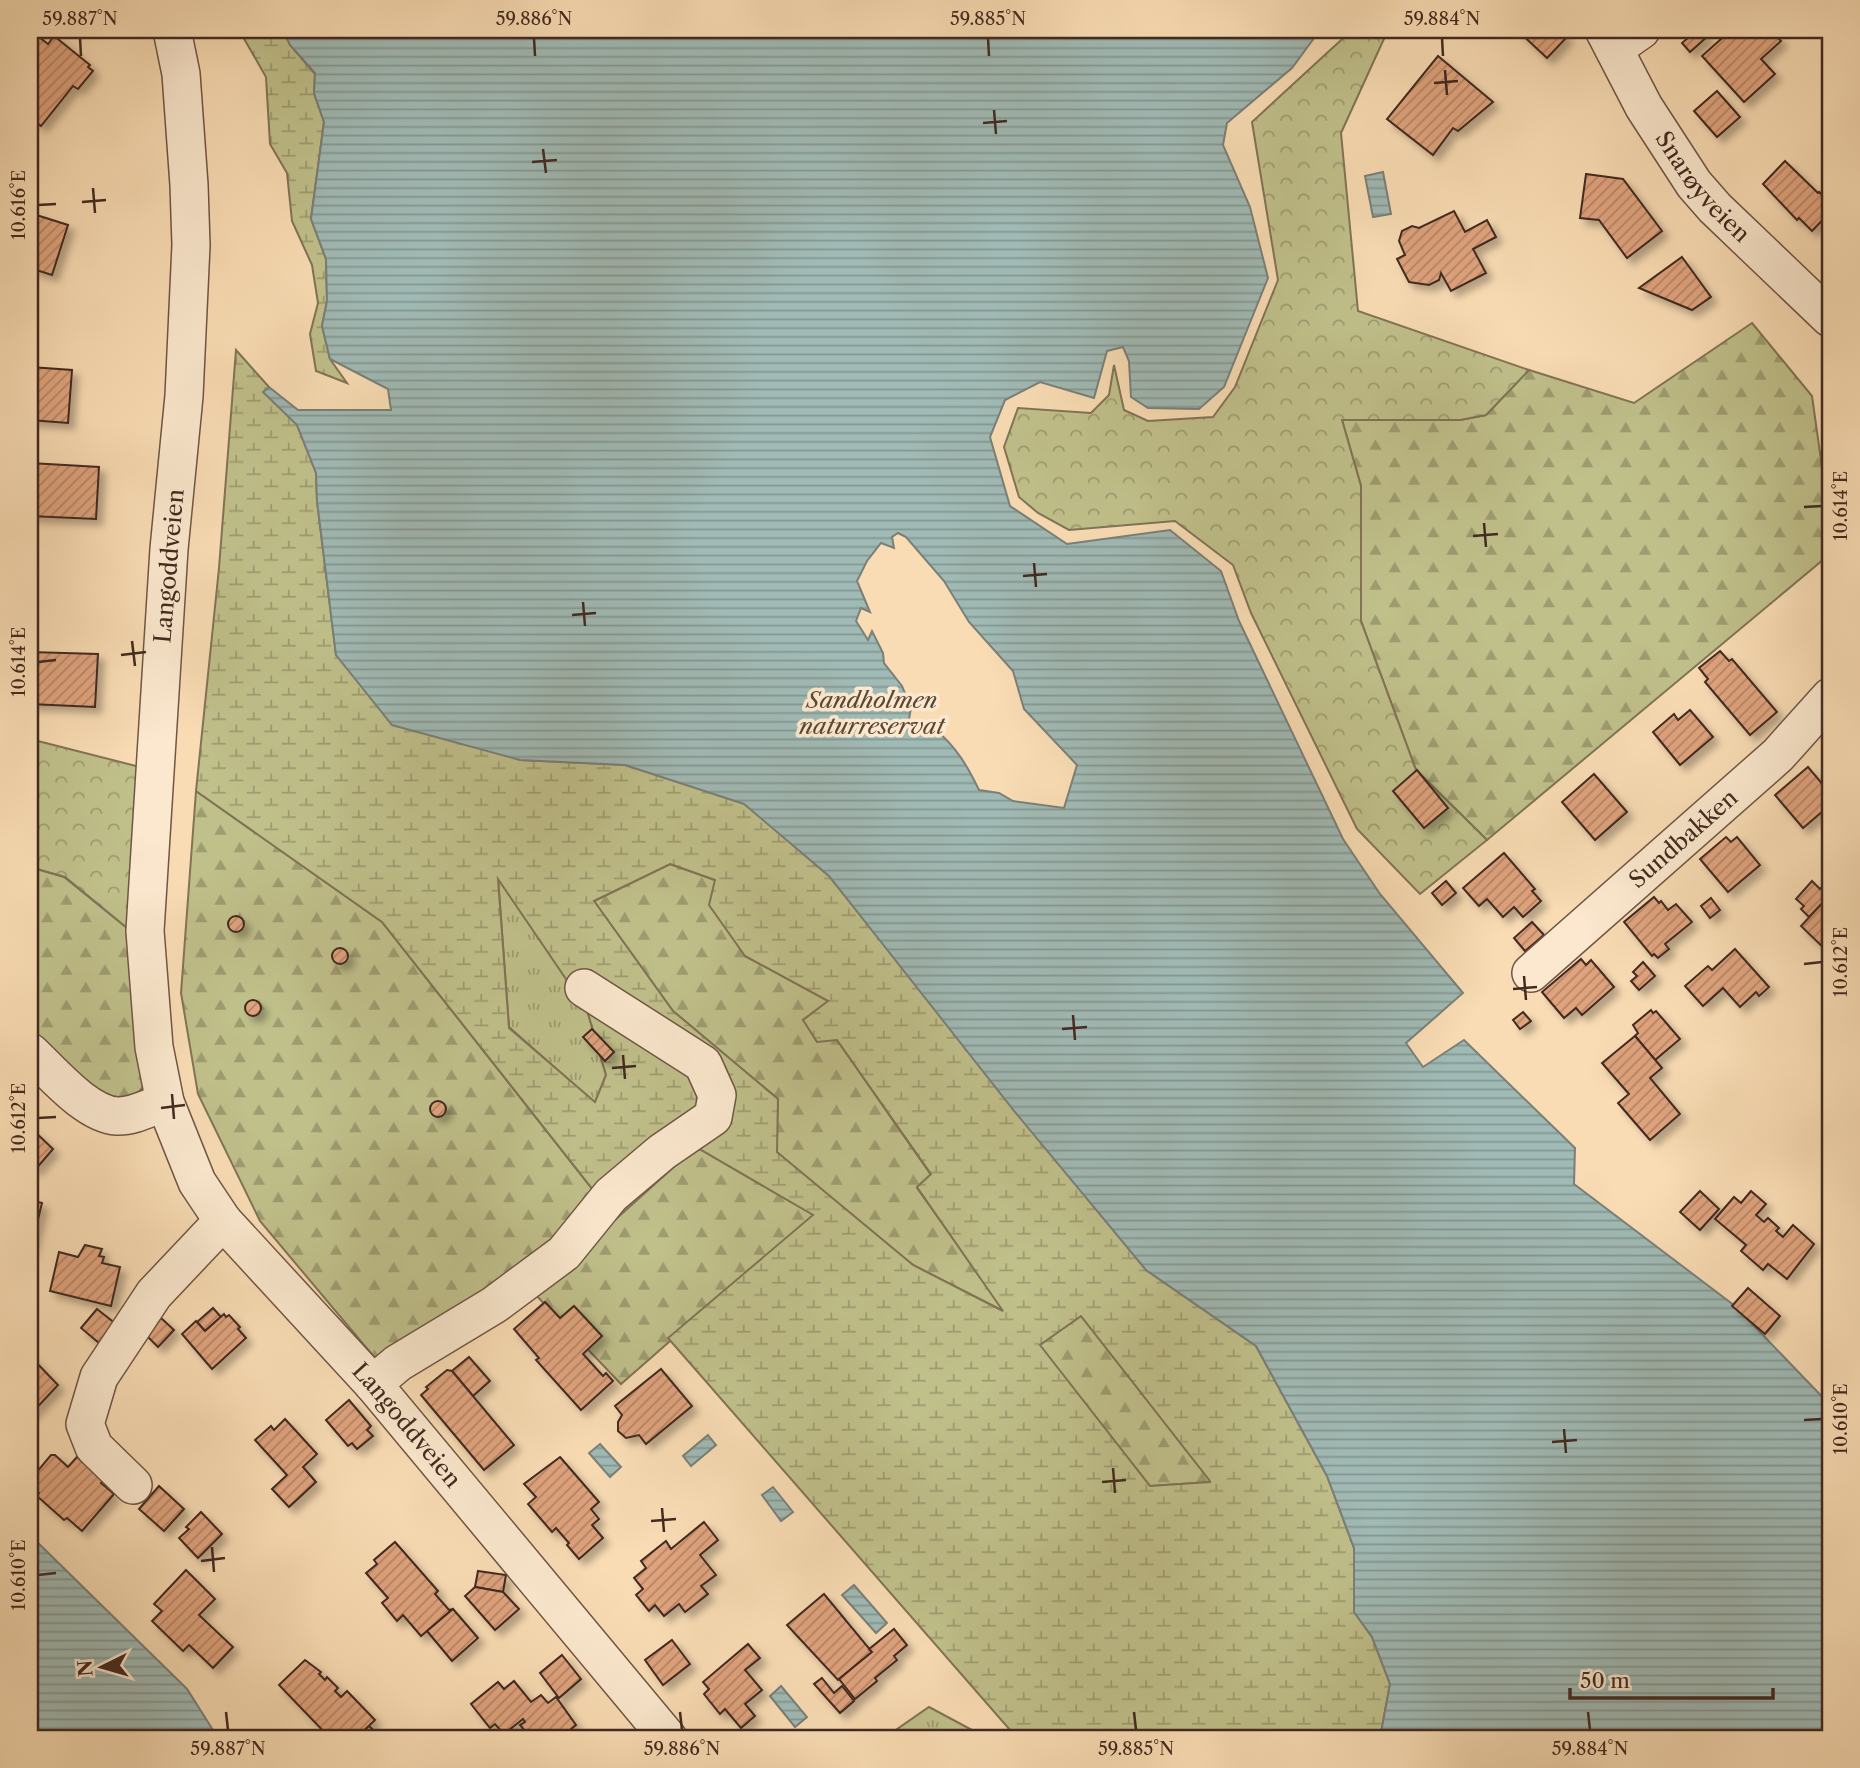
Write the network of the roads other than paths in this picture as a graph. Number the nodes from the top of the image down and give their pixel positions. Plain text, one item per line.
1 (172, 30) edge
2 (1620, 36) edge
3 (1830, 318) edge
4 (1830, 697) edge
5 (1531, 973) dead end
6 (584, 988) dead end
7 (30, 1052) edge
8 (164, 1102) junction
9 (223, 1221) junction
10 (373, 1384) junction
11 (133, 1485) dead end
12 (668, 1738) edge

1 - 8 street, Langoddveien
2 - 3 street, Snarøyveien
4 - 5 street, Sundbakken
6 - 10 street
7 - 8 street
8 - 9 street, Langoddveien
9 - 10 street, Langoddveien
9 - 11 street
10 - 12 street, Langoddveien

